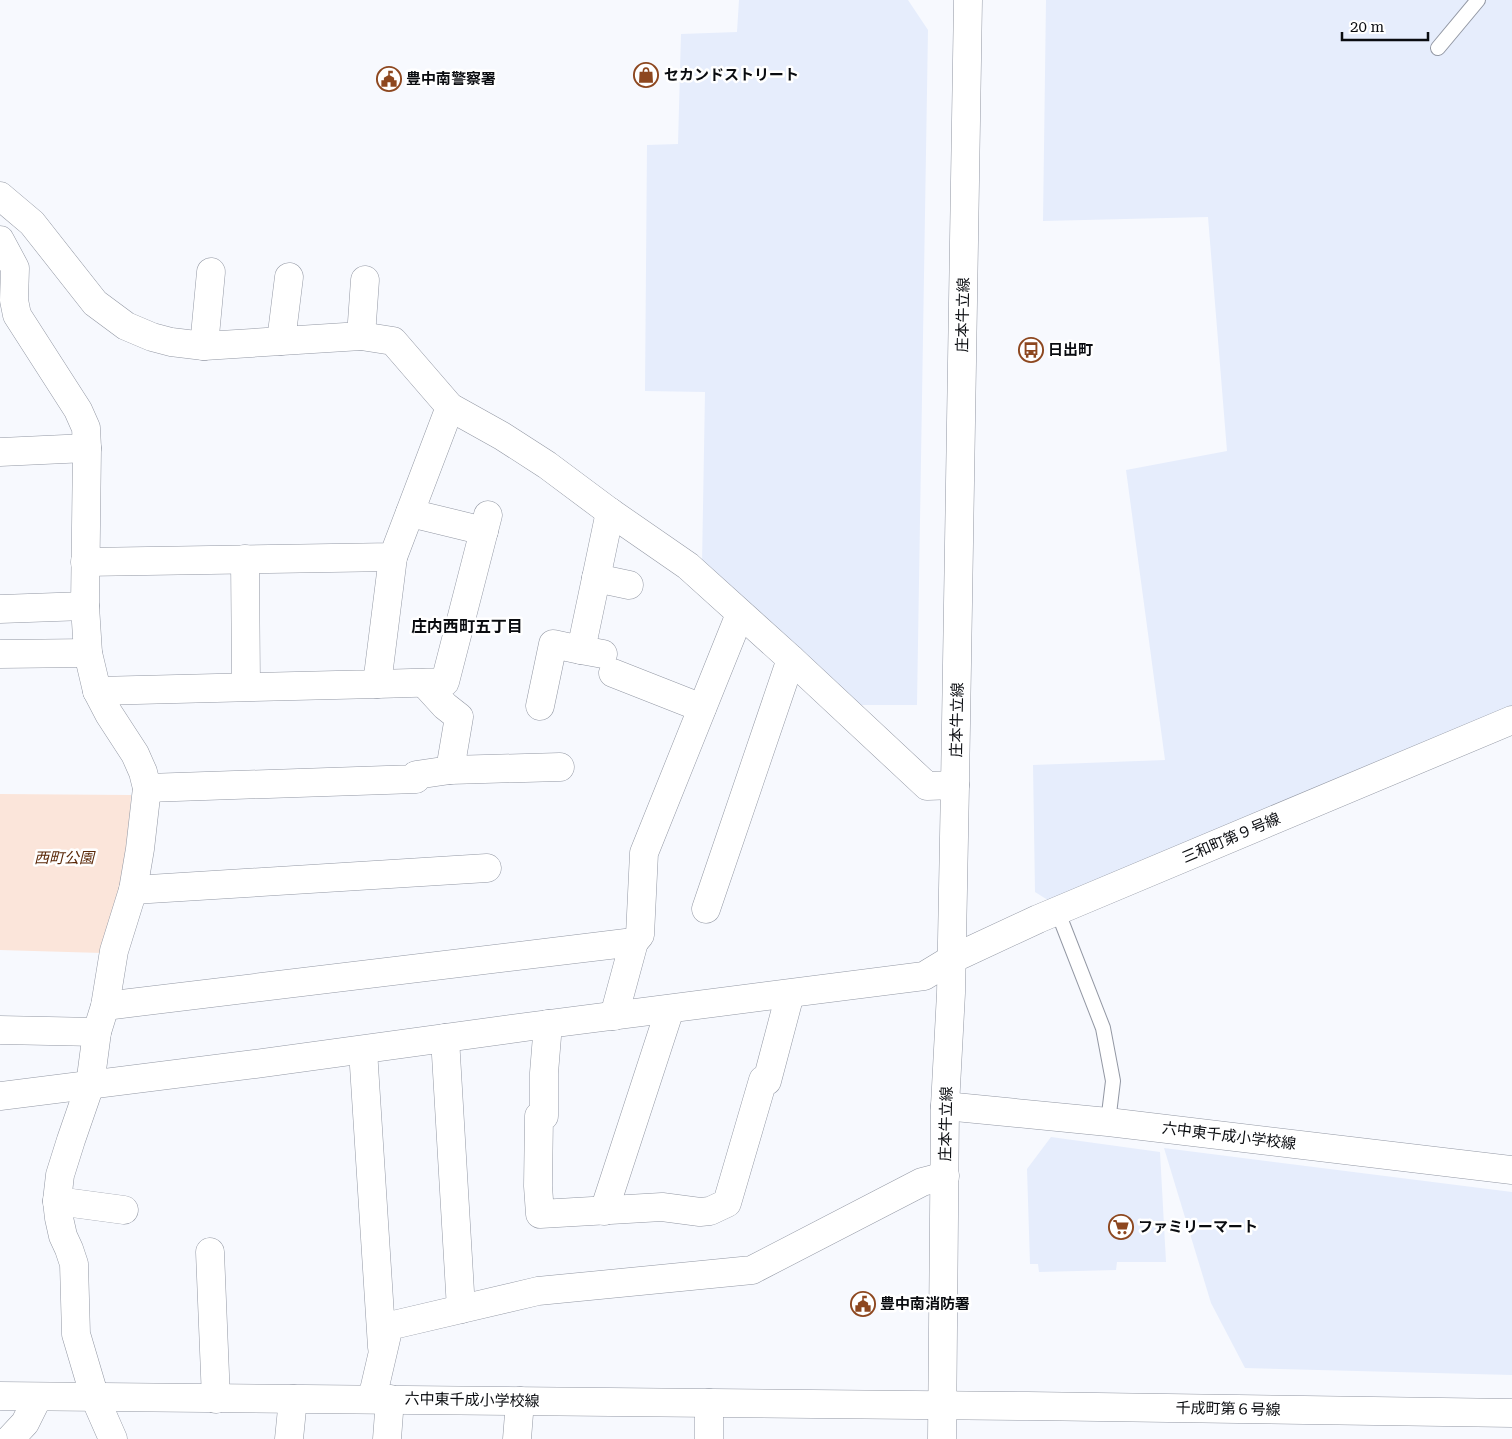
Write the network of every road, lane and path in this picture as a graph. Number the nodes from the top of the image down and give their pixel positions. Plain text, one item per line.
1 (968, 0) edge
2 (1478, 0) edge
3 (1438, 48) dead end
4 (0, 196) edge
5 (0, 240) edge
6 (211, 272) dead end
7 (289, 277) dead end
8 (366, 280) dead end
9 (7, 302) edge
10 (361, 336) junction
11 (281, 341) junction
12 (204, 346) junction
13 (450, 407) junction
14 (87, 448) junction
15 (0, 452) edge
16 (610, 512) junction
17 (410, 513) junction
18 (393, 557) junction
19 (244, 559) junction
20 (85, 562) junction
21 (596, 578) junction
22 (629, 584) dead end
23 (85, 606) junction
24 (0, 609) edge
25 (740, 614) junction
26 (88, 653) junction
27 (0, 654) edge
28 (599, 659) junction
29 (791, 659) junction
30 (424, 682) junction
31 (377, 684) junction
32 (246, 686) junction
33 (97, 691) junction
34 (540, 706) dead end
35 (702, 708) junction
36 (1512, 720) edge
37 (560, 768) dead end
38 (450, 770) junction
39 (956, 785) junction
40 (147, 788) junction
41 (487, 868) dead end
42 (132, 890) junction
43 (706, 910) dead end
44 (1057, 910) junction
45 (634, 942) junction
46 (952, 959) junction
47 (790, 994) junction
48 (104, 1006) junction
49 (670, 1009) junction
50 (614, 1016) junction
51 (548, 1024) junction
52 (0, 1030) edge
53 (97, 1032) junction
54 (445, 1038) junction
55 (363, 1050) junction
56 (90, 1085) junction
57 (0, 1096) edge
58 (945, 1106) junction
59 (1108, 1122) junction
60 (1512, 1170) edge
61 (945, 1176) junction
62 (57, 1202) junction
63 (124, 1210) dead end
64 (604, 1211) junction
65 (210, 1252) dead end
66 (461, 1309) junction
67 (382, 1357) junction
68 (0, 1396) edge
69 (38, 1397) junction
70 (95, 1398) junction
71 (216, 1399) junction
72 (293, 1399) junction
73 (381, 1399) junction
74 (520, 1401) junction
75 (709, 1403) junction
76 (943, 1405) junction
77 (1512, 1413) edge
78 (10, 1439) edge
79 (113, 1439) edge
80 (289, 1439) edge
81 (387, 1439) edge
82 (517, 1439) edge
83 (709, 1439) edge
84 (942, 1439) edge

1 - 39 street, 庄本牛立線
2 - 3 lane
4 - 12 street
5 - 9 street
6 - 12 street
7 - 11 street
8 - 10 street
9 - 14 street
10 - 11 street
10 - 13 street
11 - 12 street
13 - 16 street
13 - 17 street
14 - 15 street
14 - 20 street
16 - 21 street
16 - 25 street
17 - 18 street
17 - 30 street
18 - 19 street
18 - 31 street
19 - 20 street
19 - 32 street
20 - 23 street
21 - 22 street
21 - 28 street
23 - 24 street
23 - 26 street
25 - 29 street
25 - 35 street
26 - 27 street
26 - 33 street
28 - 34 street
28 - 35 street
29 - 39 street
29 - 43 street
30 - 31 street
30 - 38 street
31 - 32 street
32 - 33 street
33 - 40 street
35 - 45 street
36 - 44 street, 三和町第９号線
37 - 38 street
38 - 40 street
39 - 46 street, 庄本牛立線
40 - 42 street
41 - 42 street
42 - 48 street
44 - 46 street, 三和町第９号線
44 - 59 lane
45 - 48 street
45 - 50 street
46 - 47 street, 三和町第９号線
46 - 58 street, 庄本牛立線
47 - 49 street, 三和町第９号線
47 - 64 street
48 - 53 street
49 - 50 street, 三和町第９号線
49 - 64 street
50 - 51 street, 三和町第９号線
51 - 54 street, 三和町第９号線
51 - 64 street
52 - 53 street
53 - 56 street
54 - 55 street, 三和町第９号線
54 - 66 street
55 - 56 street, 三和町第９号線
55 - 67 street
56 - 57 street, 三和町第９号線
56 - 62 street
58 - 59 street, 六中東千成小学校線
58 - 61 street, 庄本牛立線
59 - 60 street, 六中東千成小学校線
61 - 66 street
61 - 76 street, 庄本牛立線
62 - 63 street
62 - 70 street
65 - 71 street
66 - 67 street
67 - 73 street
68 - 69 street, 六中東千成小学校線
69 - 70 street, 六中東千成小学校線
69 - 78 street
70 - 71 street, 六中東千成小学校線
70 - 79 street
71 - 72 street, 六中東千成小学校線
72 - 73 street, 六中東千成小学校線
72 - 80 street
73 - 74 street, 六中東千成小学校線
73 - 81 street
74 - 75 street, 六中東千成小学校線
74 - 82 street
75 - 76 street, 六中東千成小学校線
75 - 83 street
76 - 77 street, 千成町第６号線
76 - 84 street, 庄本牛立線

